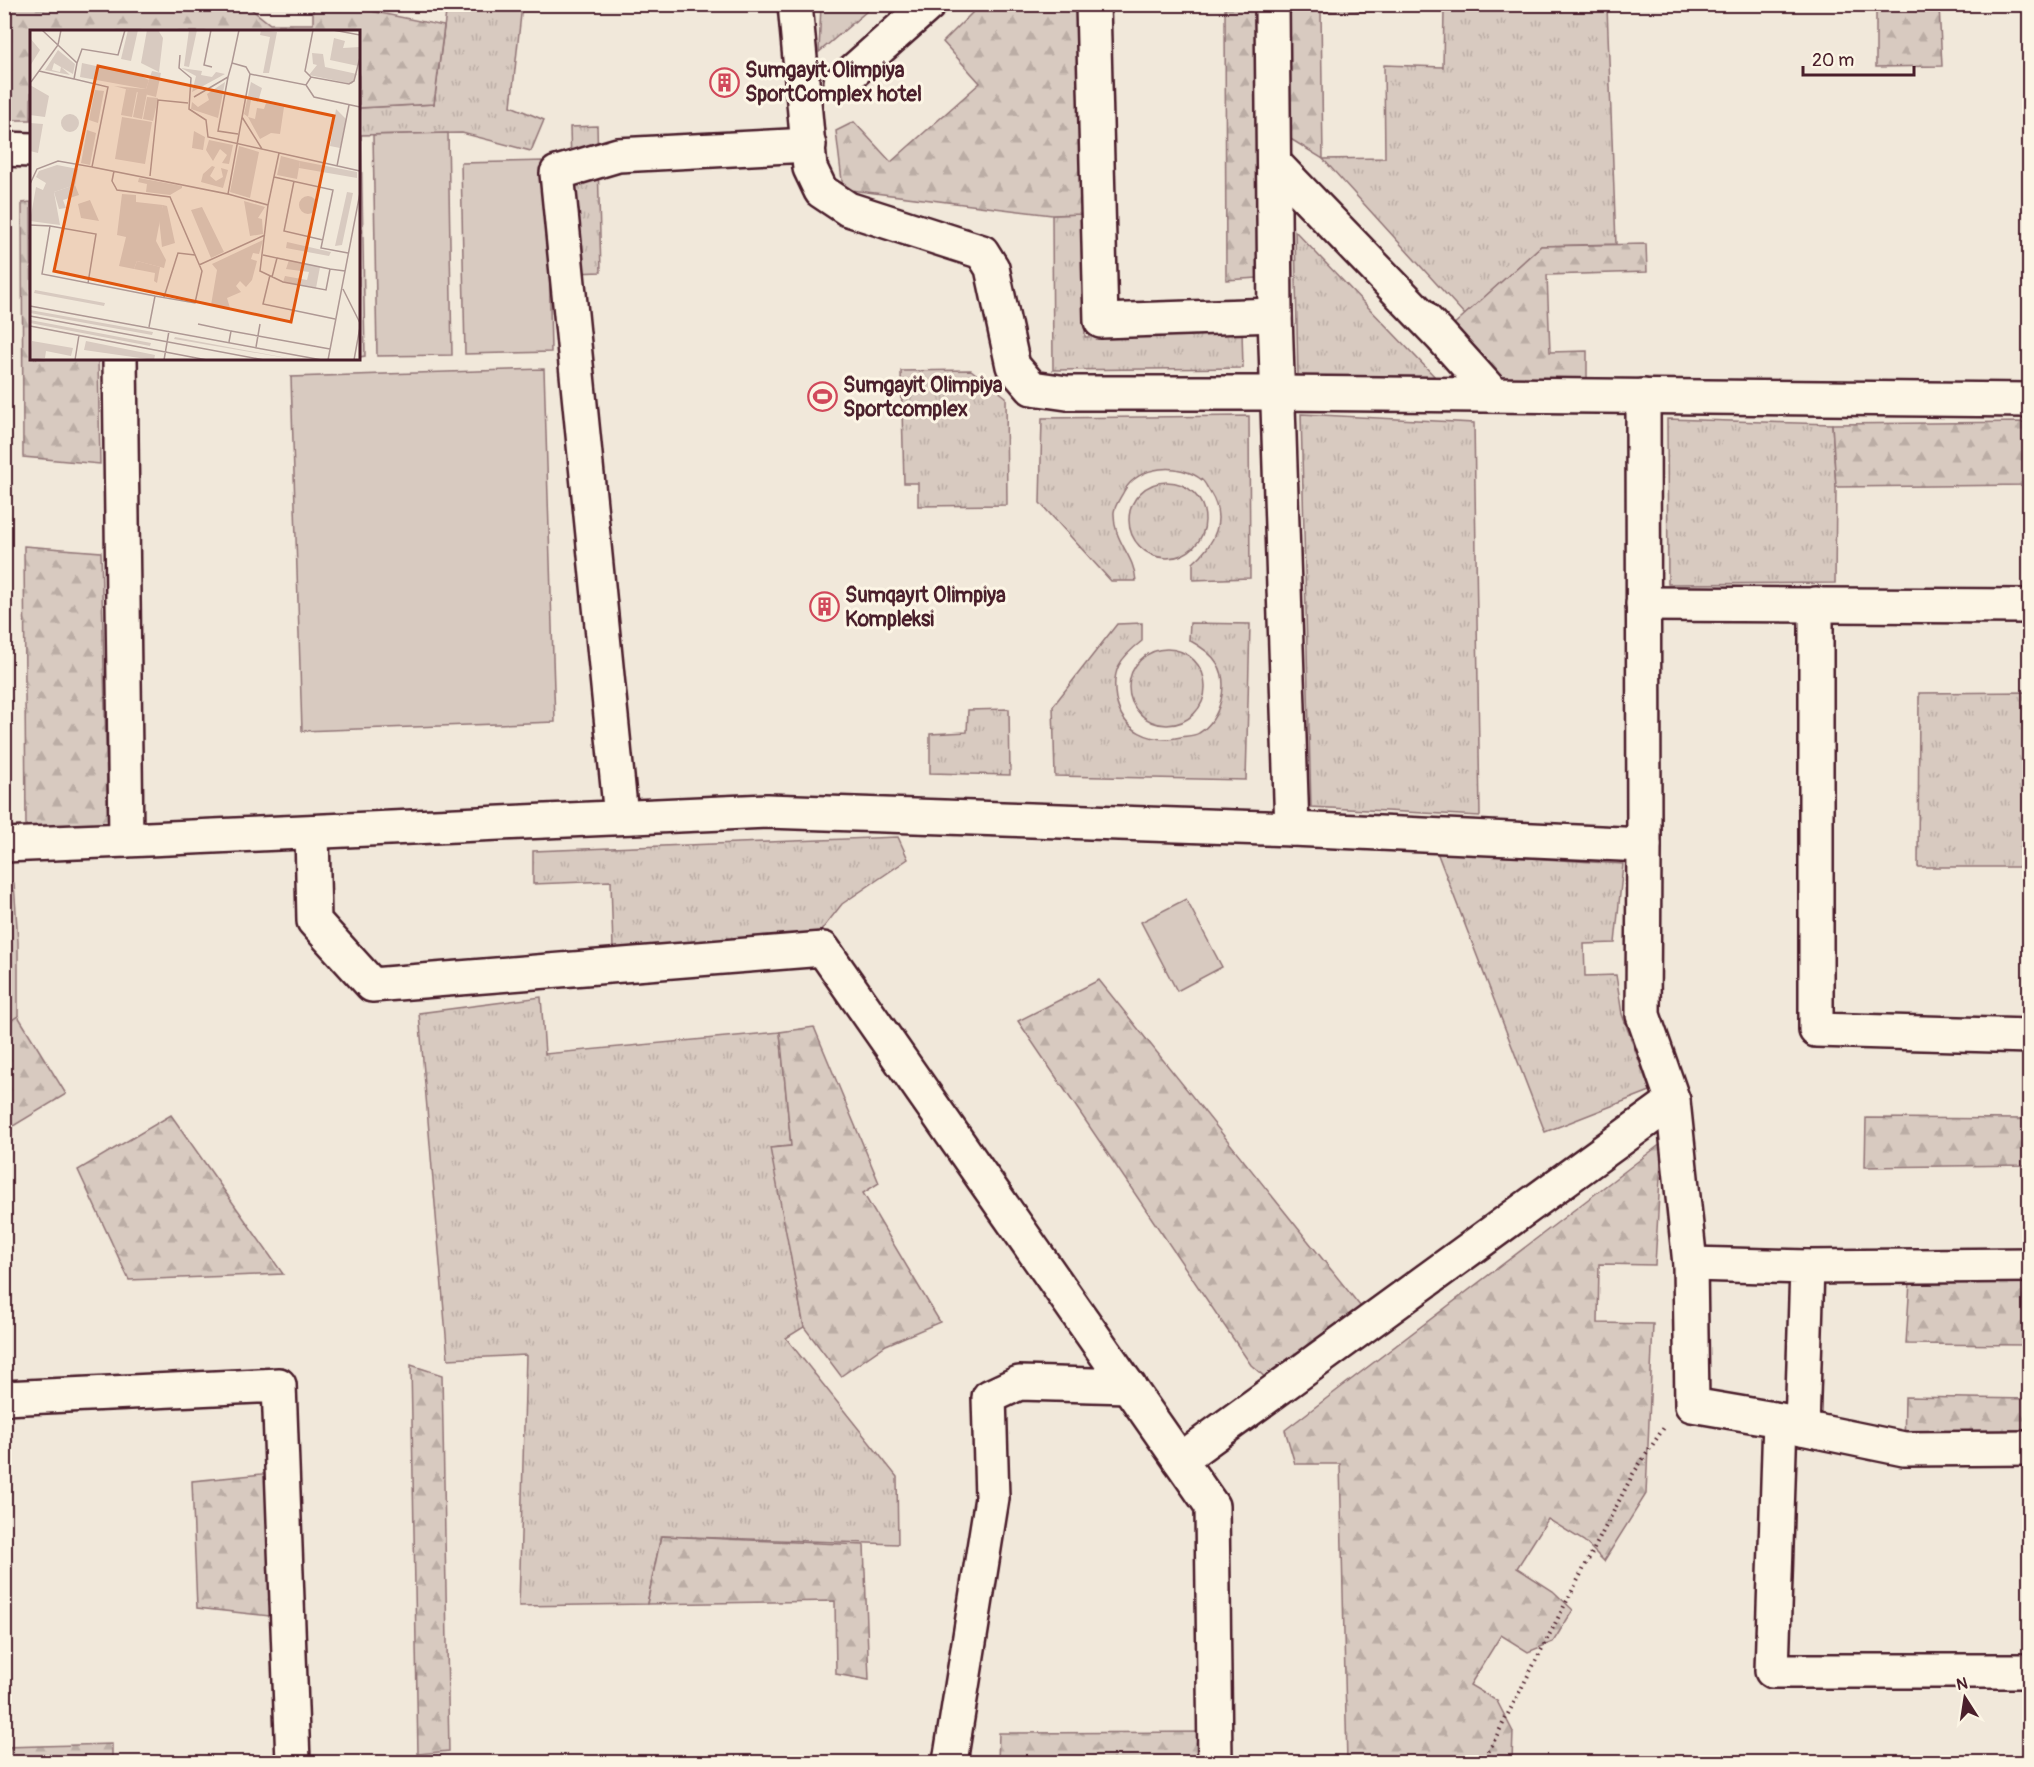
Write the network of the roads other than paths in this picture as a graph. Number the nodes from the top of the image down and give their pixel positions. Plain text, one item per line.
1 (795, 4) edge
2 (929, 4) edge
3 (1093, 4) edge
4 (1272, 4) edge
5 (841, 82) dead end
6 (808, 146) junction
7 (4, 149) edge
8 (30, 150) edge
9 (1274, 163) junction
10 (1275, 315) junction
11 (120, 360) edge
12 (1277, 393) junction
13 (1494, 395) junction
14 (1643, 396) junction
15 (2030, 400) edge
16 (1643, 604) junction
17 (1816, 604) junction
18 (2030, 606) edge
19 (621, 818) junction
20 (1292, 830) junction
21 (312, 832) junction
22 (126, 840) junction
23 (4, 845) edge
24 (1644, 845) junction
25 (2030, 1036) edge
26 (1673, 1101) junction
27 (1690, 1264) junction
28 (2030, 1265) edge
29 (1807, 1267) junction
30 (1129, 1386) junction
31 (4, 1398) edge
32 (1791, 1424) junction
33 (2030, 1448) edge
34 (1180, 1460) junction
35 (2030, 1671) edge
36 (293, 1762) edge
37 (950, 1762) edge
38 (1215, 1762) edge

1 - 6 lane
2 - 5 lane
3 - 10 lane
4 - 9 lane
6 - 12 lane
6 - 19 lane
7 - 8 lane
9 - 10 lane
9 - 13 lane
10 - 12 lane
11 - 22 lane
12 - 13 lane
12 - 20 lane
13 - 14 lane
14 - 15 lane
14 - 16 lane
16 - 17 lane
16 - 24 lane
17 - 18 lane
17 - 25 lane
19 - 20 lane
19 - 21 lane
20 - 24 lane
21 - 22 lane
21 - 30 lane
22 - 23 lane
24 - 26 lane
26 - 27 lane
26 - 34 lane
27 - 29 lane
27 - 32 lane
28 - 29 lane
29 - 32 lane
30 - 34 lane
30 - 37 lane
31 - 36 lane
32 - 33 lane
32 - 35 lane
34 - 38 lane

